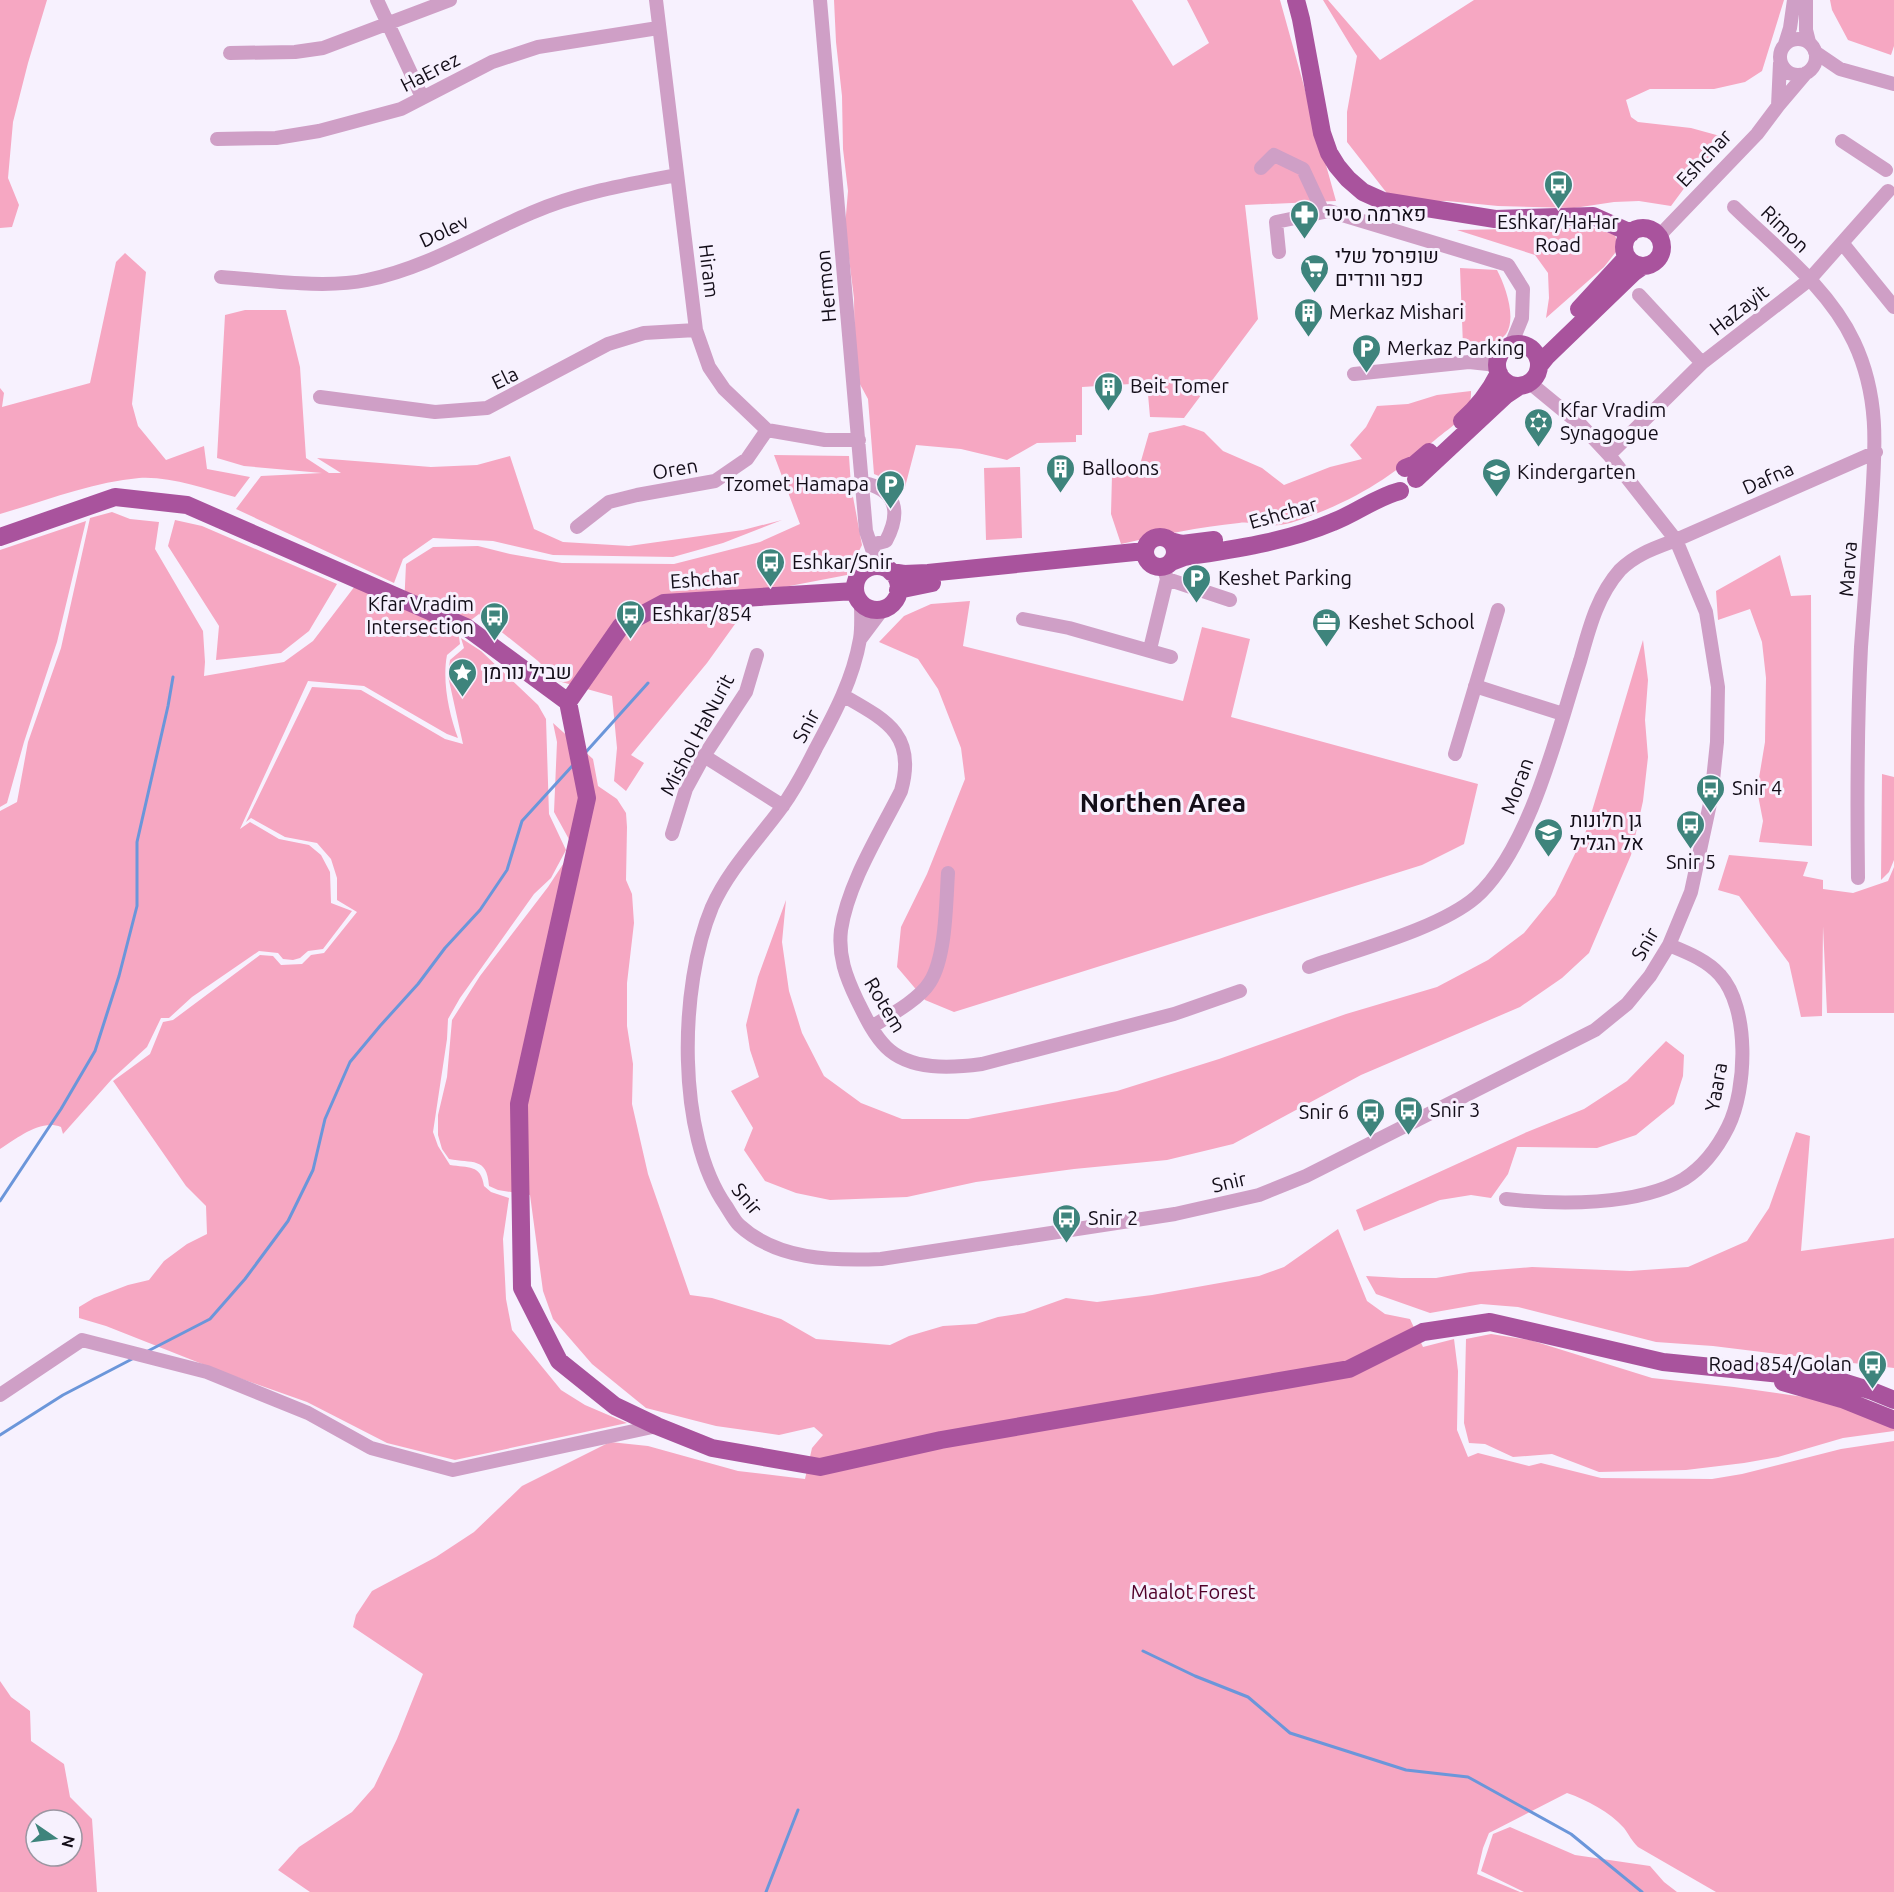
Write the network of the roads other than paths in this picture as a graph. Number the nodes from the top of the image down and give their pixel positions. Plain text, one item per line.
1 (377, 0) edge
2 (450, 0) edge
3 (656, 0) edge
4 (820, 0) edge
5 (1296, 0) edge
6 (1794, 0) edge
7 (1806, 0) edge
8 (388, 24) junction
9 (658, 28) junction
10 (1785, 44) junction
11 (1812, 47) junction
12 (230, 54) dead end
13 (1780, 63) junction
14 (1840, 69) junction
15 (1808, 71) junction
16 (1894, 84) edge
17 (422, 97) junction
18 (1778, 106) junction
19 (217, 139) dead end
20 (1842, 141) dead end
21 (1261, 168) dead end
22 (1890, 168) edge
23 (677, 175) junction
24 (1891, 192) edge
25 (1734, 207) dead end
26 (1323, 212) junction
27 (1630, 233) junction
28 (1658, 237) junction
29 (1843, 243) junction
30 (1279, 252) dead end
31 (1627, 257) junction
32 (1643, 266) junction
33 (221, 277) dead end
34 (1809, 280) junction
35 (1640, 295) dead end
36 (1894, 307) edge
37 (696, 330) junction
38 (1511, 345) junction
39 (1532, 348) junction
40 (1701, 363) junction
41 (1539, 366) junction
42 (1498, 369) junction
43 (1354, 374) dead end
44 (1524, 385) junction
45 (320, 397) dead end
46 (767, 430) junction
47 (859, 440) junction
48 (1875, 452) junction
49 (1609, 455) junction
50 (1403, 479) junction
51 (862, 483) junction
52 (577, 527) dead end
53 (0, 537) edge
54 (1676, 540) junction
55 (1170, 541) junction
56 (871, 545) junction
57 (1159, 564) junction
58 (885, 569) junction
59 (898, 590) junction
60 (858, 597) junction
61 (1230, 600) dead end
62 (882, 610) junction
63 (1498, 610) dead end
64 (1023, 619) dead end
65 (861, 638) junction
66 (1150, 649) junction
67 (756, 655) dead end
68 (1171, 657) dead end
69 (1475, 686) junction
70 (844, 696) junction
71 (568, 702) junction
72 (1563, 714) junction
73 (1455, 754) dead end
74 (704, 756) junction
75 (783, 806) junction
76 (672, 834) dead end
77 (948, 873) dead end
78 (1858, 878) dead end
79 (1669, 945) junction
80 (1309, 967) dead end
81 (1240, 991) dead end
82 (871, 1027) junction
83 (1506, 1199) dead end
84 (1750, 1371) junction
85 (0, 1395) edge
86 (1894, 1400) edge
87 (1894, 1420) edge
88 (657, 1426) junction

1 - 8 street
2 - 8 street
3 - 9 street, Hiram
4 - 47 street, Hermon
5 - 27 main road
6 - 10 street
7 - 11 street
8 - 12 street
8 - 17 street
9 - 17 street, HaErez
9 - 23 street, Hiram
10 - 11 street
10 - 13 street
11 - 14 street
11 - 15 street
13 - 15 street
13 - 18 street
14 - 15 street
14 - 16 street
15 - 18 street, Eshchar
17 - 19 street, HaErez
18 - 28 street, Eshchar
20 - 22 street
21 - 26 street
22 - 24 street
23 - 33 street, Dolev
23 - 37 street, Hiram
24 - 29 street, HaZayit
25 - 34 street, Rimon
26 - 30 street
26 - 38 street
27 - 28 main road
27 - 31 main road
28 - 32 main road
29 - 34 street, HaZayit
29 - 36 street
31 - 32 main road
31 - 39 main road
32 - 41 main road
34 - 40 street, HaZayit
34 - 48 street, Marva
35 - 40 street
37 - 45 street, Ela
37 - 46 street, Hiram
38 - 39 main road
38 - 42 main road
39 - 41 main road
40 - 49 street, HaZayit
41 - 44 main road
42 - 43 street
42 - 44 main road
42 - 50 main road, Eshchar
44 - 49 street, Snir
44 - 50 main road, Eshchar
46 - 47 street
46 - 52 street, Oren
47 - 51 street, Hermon
48 - 54 street, Dafna
48 - 78 street, Marva
49 - 54 street, Snir
50 - 55 main road, Eshchar
50 - 57 main road, Eshchar
51 - 56 street, Hermon
51 - 56 street
53 - 71 main road
54 - 72 street, Moran
54 - 79 street, Snir
55 - 57 main road
55 - 57 main road, Eshchar
56 - 58 street, Hermon
57 - 58 main road, Eshchar
57 - 59 main road, Eshchar
57 - 61 street
57 - 66 street
58 - 59 main road
58 - 60 main road
59 - 62 main road
60 - 62 main road
60 - 65 street, Snir
60 - 71 main road, Eshchar
62 - 65 street, Snir
63 - 69 street
64 - 66 street
65 - 70 street, Snir
66 - 68 street
67 - 74 street, Mishol HaNurit
69 - 72 street
69 - 73 street
70 - 75 street, Snir
70 - 82 street, Rotem
71 - 88 main road
72 - 80 street, Moran
74 - 75 street
74 - 76 street, Mishol HaNurit
75 - 79 street, Snir
77 - 82 street
79 - 83 street, Yaara
81 - 82 street, Rotem
84 - 86 main road
84 - 87 main road
84 - 88 main road
85 - 88 street

